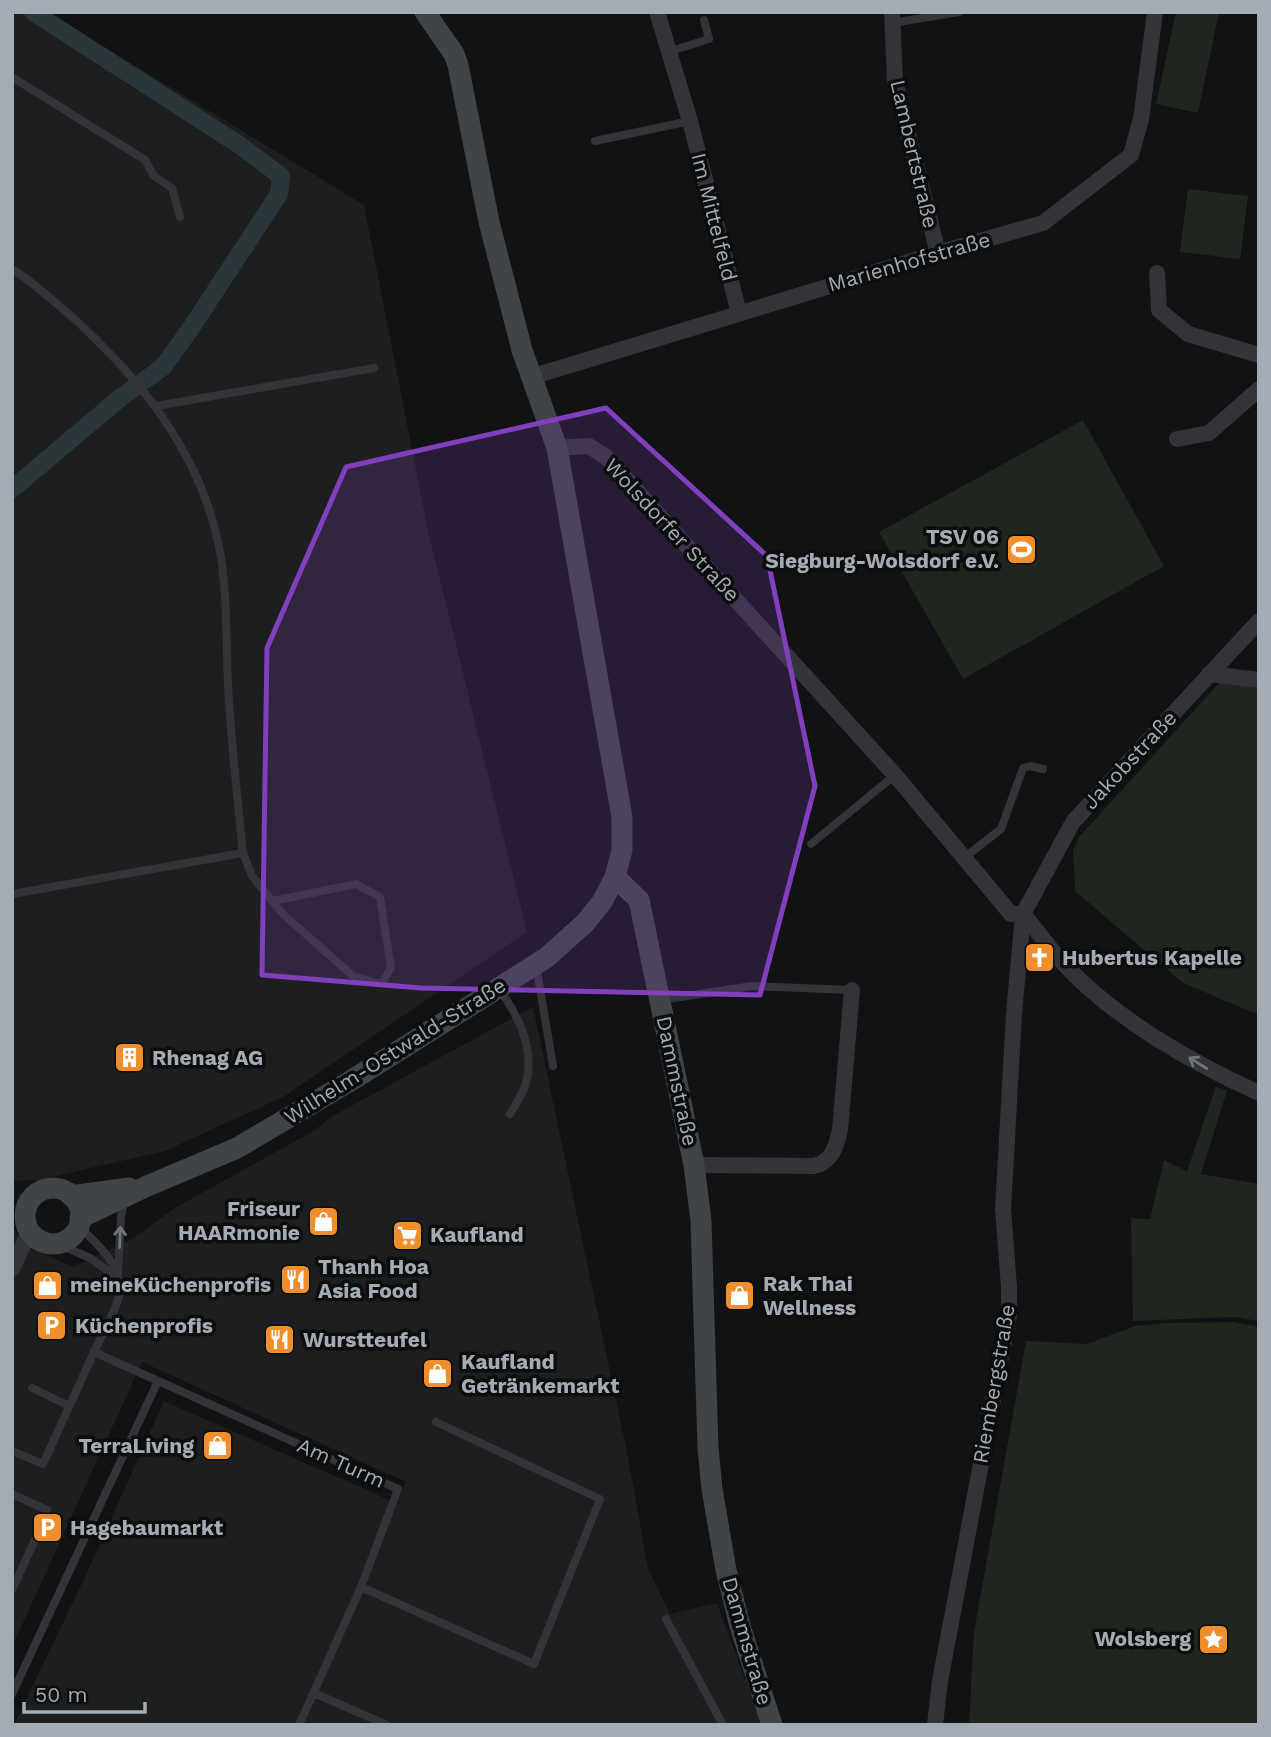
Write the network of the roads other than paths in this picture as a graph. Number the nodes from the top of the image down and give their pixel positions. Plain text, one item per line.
1 (425, 12) edge
2 (657, 12) edge
3 (959, 12) edge
4 (1156, 12) edge
5 (892, 18) edge
6 (704, 20) dead end
7 (671, 51) junction
8 (12, 77) edge
9 (690, 121) junction
10 (595, 141) dead end
11 (180, 217) dead end
12 (938, 253) junction
13 (12, 269) edge
14 (1157, 273) dead end
15 (739, 313) junction
16 (1259, 355) edge
17 (374, 368) dead end
18 (531, 377) junction
19 (1259, 389) edge
20 (156, 406) junction
21 (1177, 439) dead end
22 (557, 448) junction
23 (1259, 621) edge
24 (1209, 674) junction
25 (1259, 680) edge
26 (1043, 769) dead end
27 (895, 775) junction
28 (811, 844) dead end
29 (243, 853) junction
30 (965, 858) junction
31 (615, 877) junction
32 (12, 894) edge
33 (274, 901) junction
34 (1023, 914) junction
35 (536, 964) junction
36 (497, 987) junction
37 (852, 990) joint
38 (661, 1000) junction
39 (553, 1066) dead end
40 (1259, 1093) edge
41 (510, 1114) dead end
42 (694, 1165) junction
43 (135, 1191) junction
44 (35, 1195) junction
45 (71, 1196) junction
46 (12, 1200) edge
47 (80, 1222) junction
48 (22, 1224) edge
49 (58, 1244) junction
50 (12, 1269) edge
51 (118, 1277) junction
52 (94, 1352) junction
53 (158, 1381) junction
54 (32, 1388) dead end
55 (69, 1406) junction
56 (436, 1422) dead end
57 (12, 1451) edge
58 (12, 1494) edge
59 (47, 1510) dead end
60 (39, 1531) dead end
61 (361, 1587) junction
62 (12, 1590) edge
63 (666, 1619) dead end
64 (314, 1693) junction
65 (12, 1694) edge
66 (301, 1724) edge
67 (387, 1725) edge
68 (723, 1725) edge
69 (772, 1725) edge
70 (935, 1725) edge

1 - 18 street
2 - 7 street, Im Mittelfeld
3 - 5 lane
4 - 12 street, Marienhofstraße
5 - 12 street, Lambertstraße
6 - 7 lane
7 - 9 street, Im Mittelfeld
8 - 11 lane
9 - 10 lane
9 - 15 street, Im Mittelfeld
12 - 15 street, Marienhofstraße
13 - 20 lane
14 - 16 street
15 - 18 street, Marienhofstraße
17 - 20 lane
18 - 22 street
19 - 21 street
20 - 29 lane
22 - 27 street, Wolsdorfer Straße
22 - 31 street
23 - 24 street, Jakobstraße
24 - 25 street
24 - 34 street, Jakobstraße
26 - 30 lane
27 - 28 lane
27 - 30 street, Wolsdorfer Straße
29 - 32 lane
29 - 33 lane
30 - 34 street, Wolsdorfer Straße
31 - 35 street, Wilhelm-Ostwald-Straße
31 - 38 street, Dammstraße
33 - 33 lane
40 -> 34 street
34 - 70 street, Riembergstraße
35 - 36 street, Wilhelm-Ostwald-Straße
35 - 39 lane
36 - 41 lane
36 - 43 street, Wilhelm-Ostwald-Straße
37 - 38 lane
37 - 42 street
38 - 42 street, Dammstraße
42 - 69 street, Dammstraße
43 - 45 street, Wilhelm-Ostwald-Straße
43 - 47 street, Wilhelm-Ostwald-Straße
51 -> 43 lane
44 - 45 street
44 - 46 street
44 - 48 street
45 - 47 street
47 - 49 street
47 - 51 lane
48 - 49 street
48 - 50 street
49 - 51 lane
51 - 52 lane
52 - 53 lane, Am Turm
52 - 55 lane
53 - 61 lane, Am Turm
53 - 65 lane
54 - 55 lane
55 - 57 lane
56 - 61 lane
58 - 59 lane
60 - 62 lane
61 - 64 lane, Am Turm
63 - 68 lane
64 - 66 lane, Am Turm
64 - 67 lane

